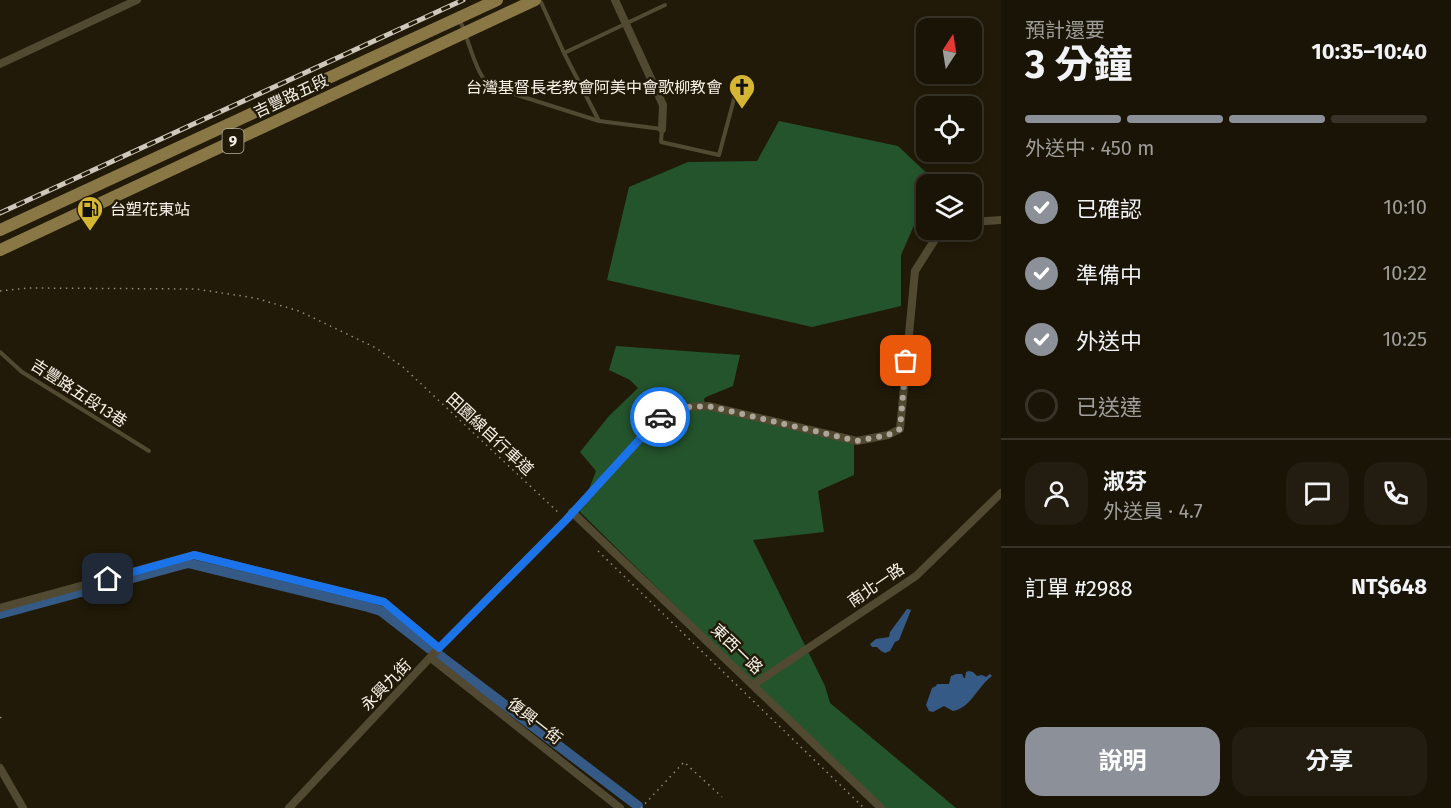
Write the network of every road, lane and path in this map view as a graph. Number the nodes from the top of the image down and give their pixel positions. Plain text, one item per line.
1 (137, 0) edge
2 (497, 0) edge
3 (535, 0) edge
4 (540, 0) edge
5 (615, 0) edge
6 (665, 5) dead end
7 (459, 18) junction
8 (626, 23) junction
9 (466, 32) junction
10 (564, 53) junction
11 (0, 64) edge
12 (737, 88) dead end
13 (599, 122) junction
14 (662, 129) junction
15 (1001, 220) edge
16 (982, 221) edge
17 (0, 230) edge
18 (934, 240) edge
19 (0, 250) edge
20 (0, 291) edge
21 (0, 352) edge
22 (149, 451) dead end
23 (1001, 493) edge
24 (572, 512) junction
25 (566, 520) junction
26 (591, 544) dead end
27 (0, 608) edge
28 (439, 648) junction
29 (431, 658) junction
30 (753, 685) junction
31 (3, 716) dead end
32 (0, 718) edge
33 (0, 768) edge
34 (722, 797) dead end
35 (23, 808) edge
36 (289, 808) edge
37 (620, 808) edge
38 (641, 808) edge
39 (864, 808) edge
40 (881, 808) edge

1 - 11 street
2 - 7 main road, 9
3 - 9 main road, 9
4 - 10 lane
5 - 8 street
6 - 8 lane
7 - 9 lane
7 - 17 main road, 吉豐路五段 / 9
8 - 10 lane
8 - 14 street
9 - 13 lane
9 - 19 main road, 吉豐路五段 / 9
10 - 13 lane
12 - 14 lane
13 - 14 lane
15 - 16 street
18 - 24 street, 永興九街
20 - 25 path, 田園線自行車道
21 - 22 lane, 吉豐路五段13巷
23 - 30 street, 南北一路
24 - 25 street, 永興九街
24 - 30 street, 東西一路
25 - 28 street, 永興九街
26 - 39 path
27 - 28 street
28 - 29 street, 永興九街
29 - 36 street, 永興九街
29 - 37 street, 復興一街
30 - 40 street, 東西一路
31 - 32 path
33 - 35 street
34 - 38 path

